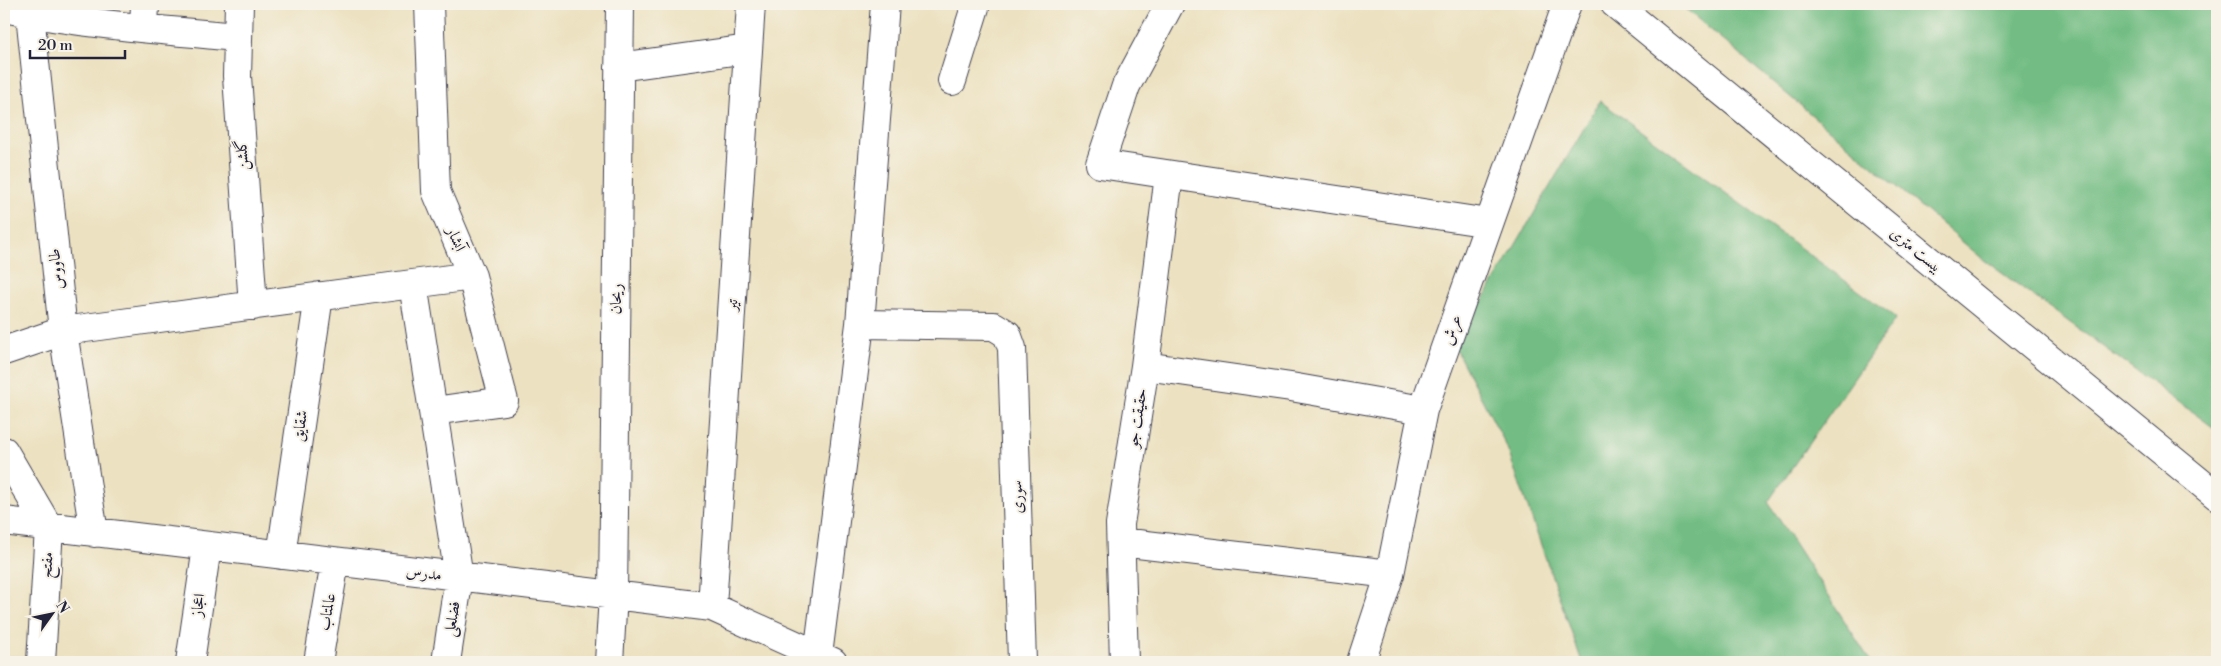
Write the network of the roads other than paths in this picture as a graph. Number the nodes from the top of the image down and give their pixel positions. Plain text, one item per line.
1 (238, 4) edge
2 (429, 4) edge
3 (620, 4) edge
4 (751, 4) edge
5 (885, 4) edge
6 (976, 4) edge
7 (1170, 4) edge
8 (1567, 4) edge
9 (1615, 4) edge
10 (21, 8) edge
11 (144, 16) edge
12 (238, 37) junction
13 (748, 49) junction
14 (619, 67) junction
15 (952, 81) dead end
16 (1169, 174) junction
17 (1489, 223) junction
18 (472, 276) junction
19 (413, 284) junction
20 (319, 296) junction
21 (253, 306) junction
22 (860, 324) junction
23 (63, 331) junction
24 (4, 351) edge
25 (1145, 366) junction
26 (1424, 410) junction
27 (434, 411) junction
28 (4, 451) edge
29 (2217, 496) edge
30 (4, 521) edge
31 (49, 528) junction
32 (94, 533) junction
33 (1121, 542) junction
34 (207, 547) junction
35 (281, 556) junction
36 (335, 562) junction
37 (1390, 574) junction
38 (459, 577) junction
39 (613, 595) junction
40 (712, 607) junction
41 (825, 659) edge
42 (41, 662) edge
43 (190, 662) edge
44 (318, 662) edge
45 (446, 662) edge
46 (609, 662) edge
47 (1022, 662) edge
48 (1124, 662) edge
49 (1361, 662) edge

1 - 12 street, گلشن
2 - 18 street, آبشار
3 - 14 street, ریحان
4 - 13 street, تیر
5 - 22 street
6 - 15 street
7 - 16 street
8 - 17 street, عرش
9 - 29 street, بیست متری
10 - 11 street
10 - 23 street, طاووس
11 - 12 street
12 - 21 street, گلشن
13 - 14 street
13 - 40 street, تیر
14 - 39 street, ریحان
16 - 17 street
16 - 25 street, حقیقت جو
17 - 26 street, عرش
18 - 19 street
18 - 27 street, آبشار
19 - 20 street
19 - 27 street, فضلعلی
20 - 21 street
20 - 35 street, شقایق
21 - 23 street
22 - 41 street
22 - 47 street, سوری
23 - 24 street
23 - 32 street, طاووس
25 - 26 street
25 - 33 street, حقیقت جو
26 - 37 street, عرش
27 - 38 street, فضلعلی
28 - 31 street
30 - 31 street, مدرس
31 - 32 street, مدرس
31 - 42 street, مفتح
32 - 34 street, مدرس
33 - 37 street
33 - 48 street, حقیقت جو
34 - 35 street, مدرس
34 - 43 street, اعجاز
35 - 36 street, مدرس
36 - 38 street, مدرس
36 - 44 street, عالمتاب
37 - 49 street, عرش
38 - 39 street, مدرس
38 - 45 street, فضلعلی
39 - 40 street, مدرس
39 - 46 street, ریحان
40 - 41 street, مدرس

